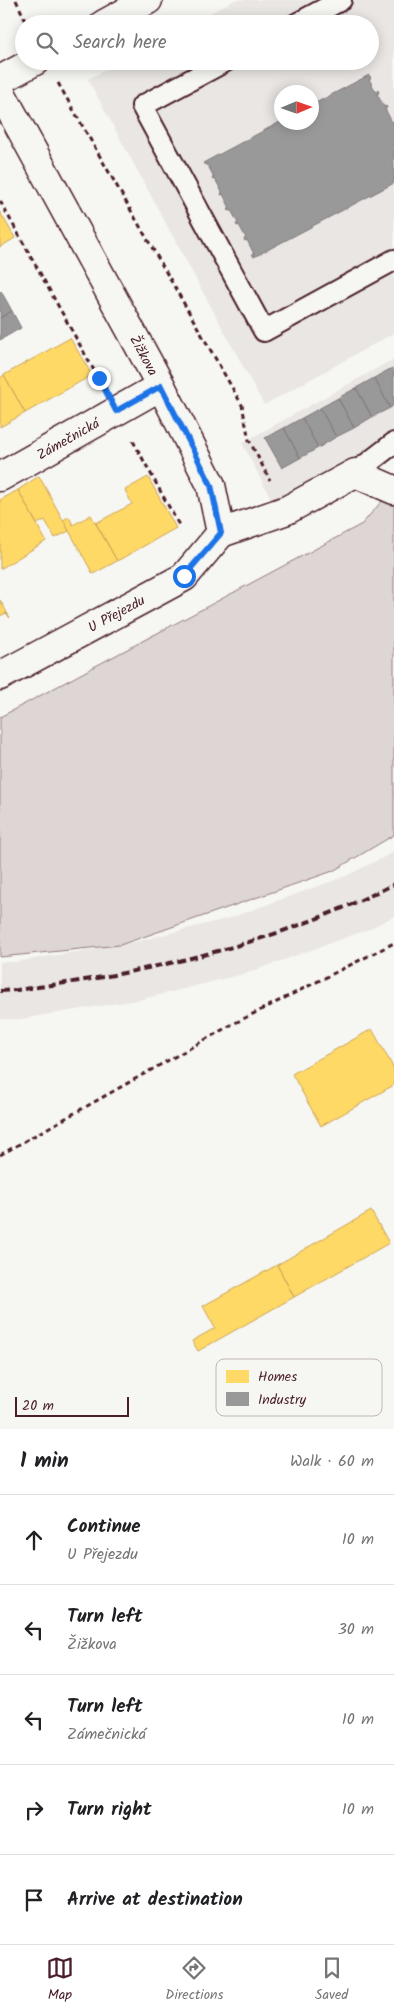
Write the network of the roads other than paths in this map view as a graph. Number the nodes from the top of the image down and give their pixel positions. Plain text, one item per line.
1 (148, 0) edge
2 (341, 0) edge
3 (120, 15) edge
4 (313, 15) edge
5 (45, 70) edge
6 (209, 70) edge
7 (0, 80) edge
8 (0, 91) edge
9 (394, 260) edge
10 (161, 386) junction
11 (394, 443) edge
12 (356, 473) junction
13 (0, 477) edge
14 (394, 490) edge
15 (221, 533) junction
16 (0, 676) edge

1 - 3 street
2 - 4 lane
5 - 7 street
6 - 9 lane
8 - 10 street, Žižkova
10 - 13 street, Zámečnická
10 - 15 street, Žižkova
11 - 12 lane
12 - 14 street
12 - 15 street
15 - 16 street, U Přejezdu

